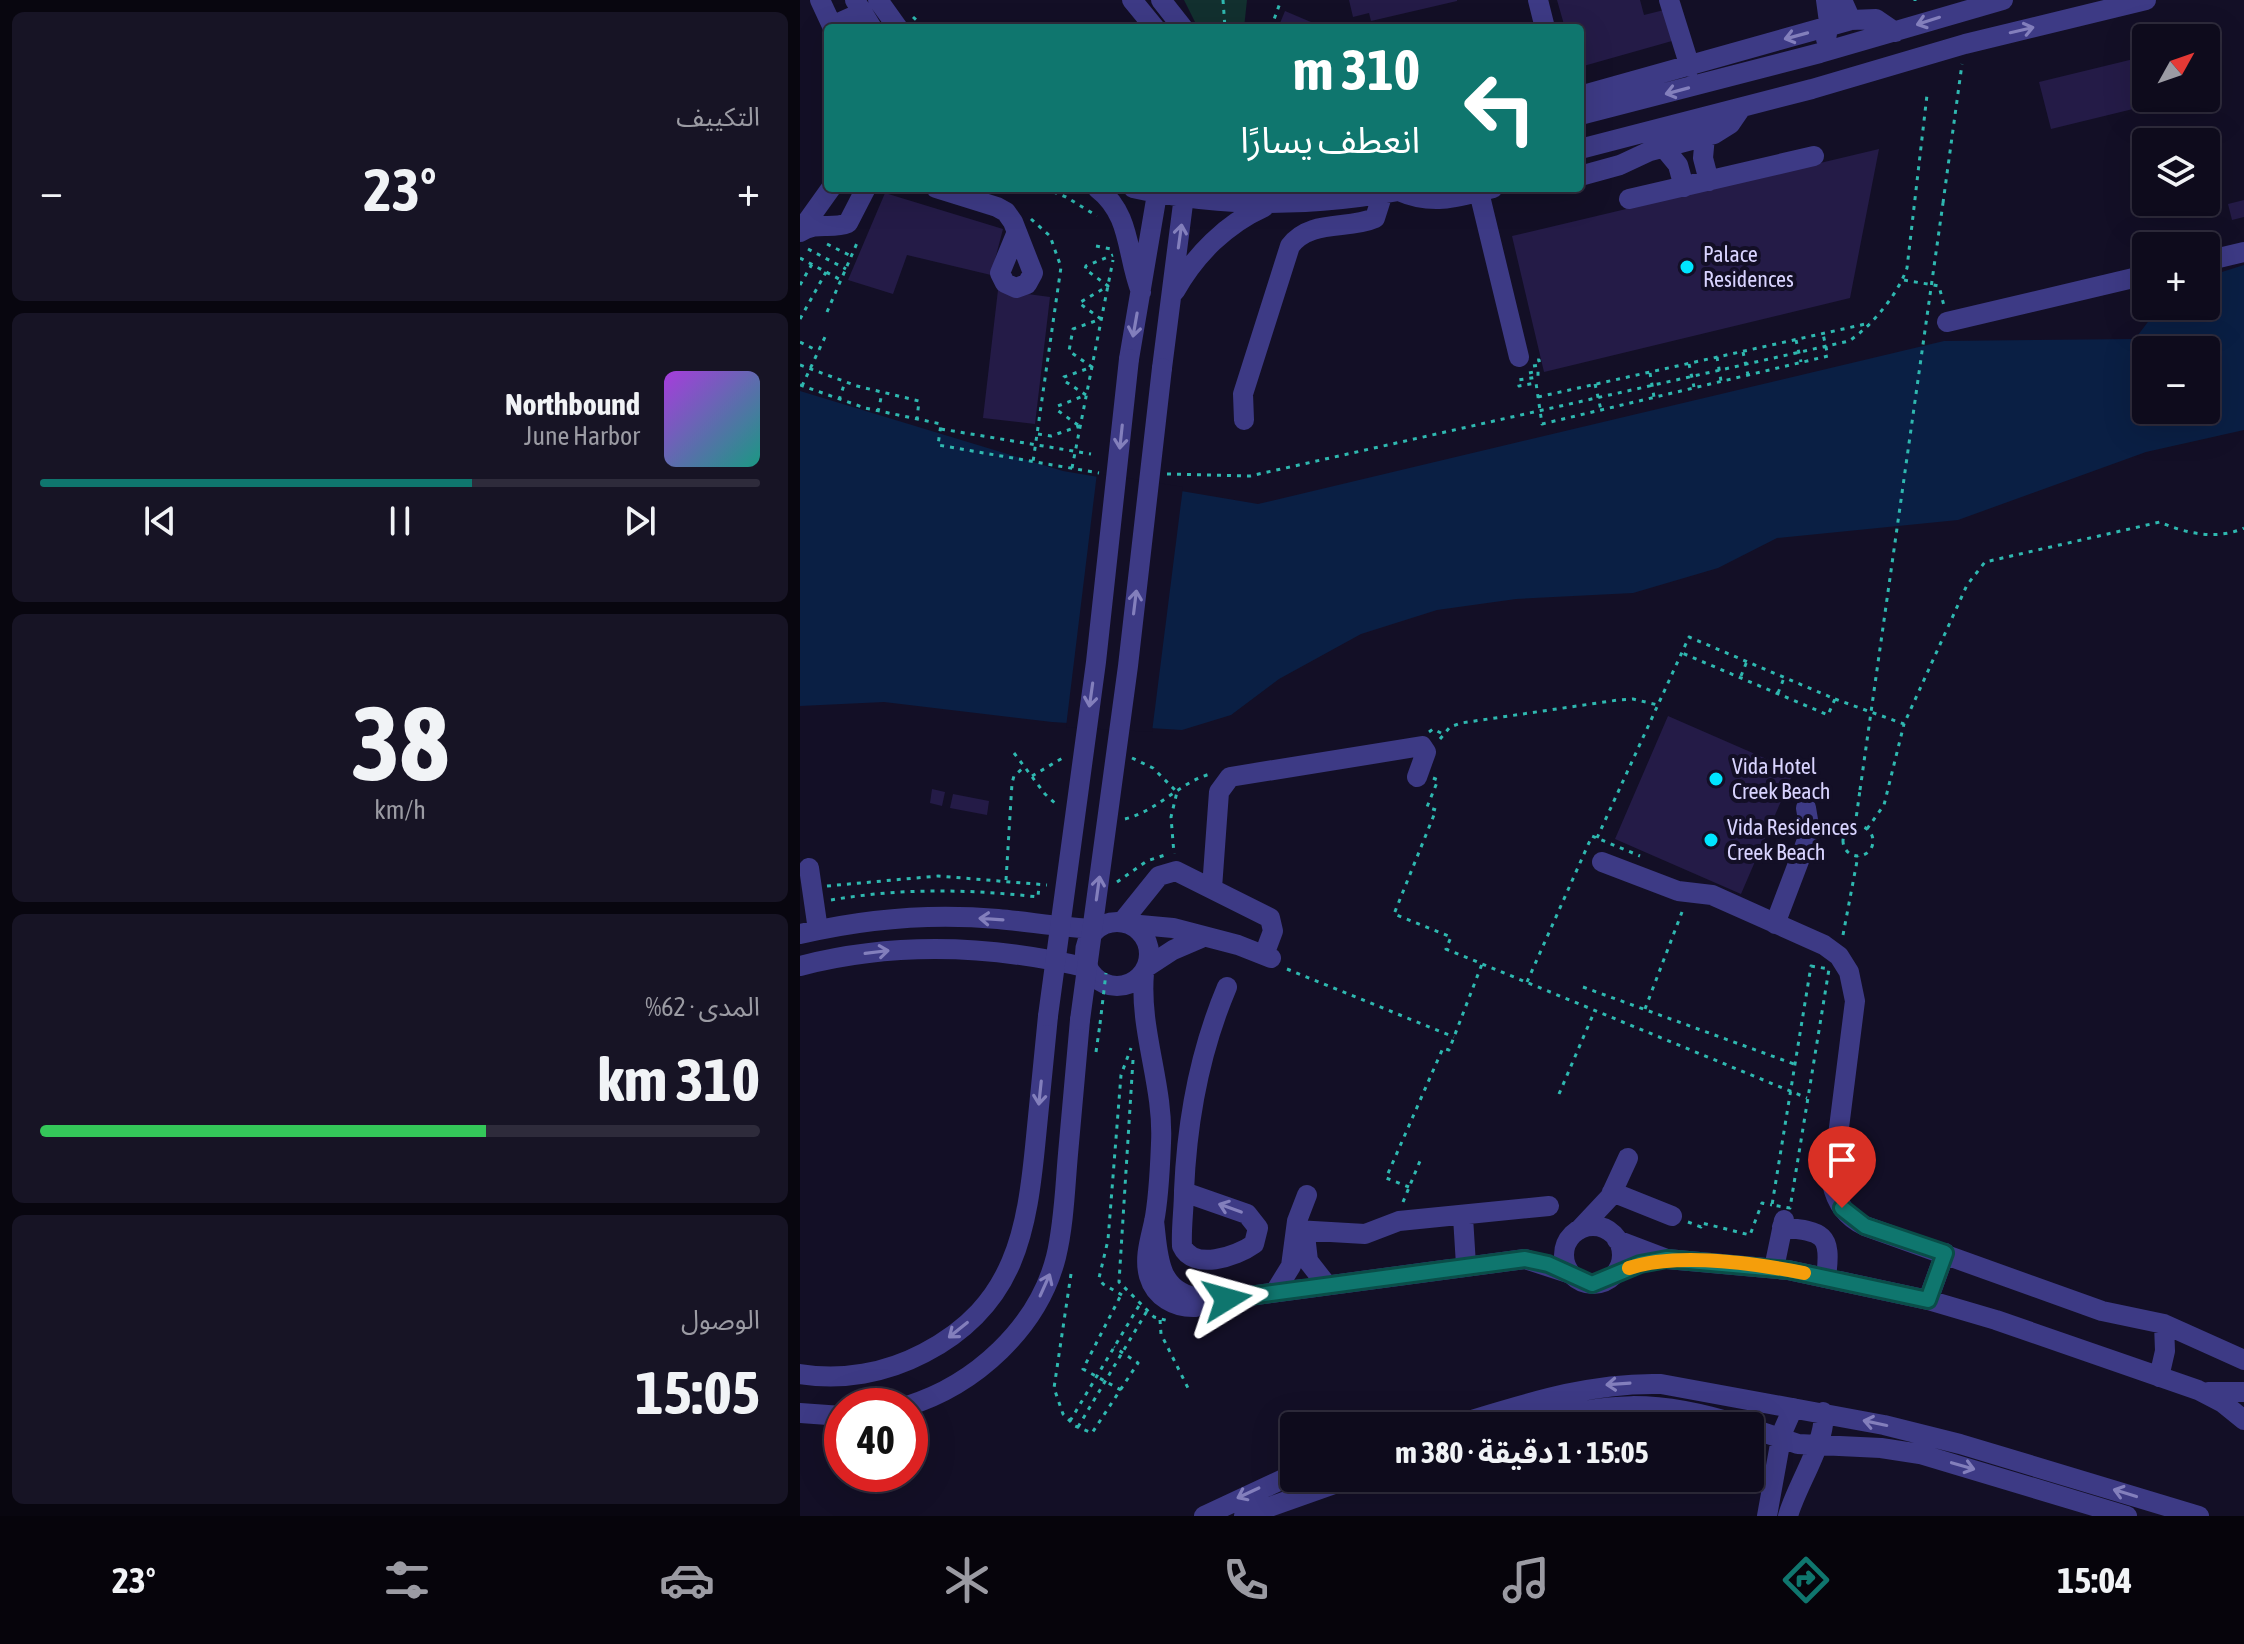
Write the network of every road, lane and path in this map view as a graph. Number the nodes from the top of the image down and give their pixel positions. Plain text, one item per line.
1 (820, 0) edge
2 (878, 0) edge
3 (1132, 0) edge
4 (1161, 0) edge
5 (1223, 0) edge
6 (1281, 0) edge
7 (1530, 0) edge
8 (1538, 0) edge
9 (1669, 0) edge
10 (1826, 0) edge
11 (1842, 0) edge
12 (2003, 0) edge
13 (2146, 0) edge
14 (863, 14) edge
15 (1851, 20) junction
16 (832, 24) edge
17 (840, 24) edge
18 (895, 24) edge
19 (1152, 24) edge
20 (1180, 24) edge
21 (1225, 24) edge
22 (1272, 24) edge
23 (1535, 24) edge
24 (1544, 24) edge
25 (1829, 27) junction
26 (1895, 32) junction
27 (1965, 44) junction
28 (1812, 55) junction
29 (1690, 67) junction
30 (1812, 89) junction
31 (1584, 95) edge
32 (1927, 95) dead end
33 (1741, 108) junction
34 (1584, 114) edge
35 (1705, 136) junction
36 (1584, 148) edge
37 (1664, 148) junction
38 (1814, 156) dead end
39 (1584, 175) edge
40 (1709, 181) junction
41 (1684, 187) junction
42 (864, 192) edge
43 (949, 192) edge
44 (1102, 192) edge
45 (1158, 192) edge
46 (1391, 192) edge
47 (1398, 192) edge
48 (1401, 192) edge
49 (1477, 192) edge
50 (1486, 192) edge
51 (1185, 193) edge
52 (826, 195) edge
53 (1629, 199) dead end
54 (1273, 203) junction
55 (1006, 212) junction
56 (1016, 234) dead end
57 (834, 235) junction
58 (2244, 252) edge
59 (800, 255) edge
60 (851, 256) junction
61 (2220, 258) edge
62 (812, 264) junction
63 (846, 269) junction
64 (826, 272) junction
65 (2132, 278) edge
66 (841, 280) junction
67 (1903, 280) junction
68 (800, 285) edge
69 (1108, 286) junction
70 (1939, 286) dead end
71 (1141, 293) junction
72 (1171, 298) junction
73 (827, 312) dead end
74 (800, 319) edge
75 (1101, 319) junction
76 (1947, 322) dead end
77 (1870, 323) junction
78 (1823, 334) junction
79 (825, 337) dead end
80 (1796, 340) junction
81 (800, 342) edge
82 (1826, 346) junction
83 (818, 351) junction
84 (1743, 352) junction
85 (1799, 352) junction
86 (1717, 357) junction
87 (1801, 362) junction
88 (1689, 363) junction
89 (800, 365) edge
90 (1746, 365) junction
91 (1522, 366) joint
92 (1092, 367) junction
93 (810, 369) junction
94 (1719, 371) junction
95 (1650, 372) junction
96 (1748, 375) junction
97 (1692, 377) junction
98 (1721, 381) junction
99 (845, 382) junction
100 (1595, 384) junction
101 (802, 386) dead end
102 (1652, 387) junction
103 (1694, 387) junction
104 (882, 393) junction
105 (1086, 395) junction
106 (1538, 397) junction
107 (1654, 397) junction
108 (1598, 399) junction
109 (839, 400) dead end
110 (1601, 410) junction
111 (878, 412) dead end
112 (1540, 412) junction
113 (917, 419) dead end
114 (1244, 420) dead end
115 (1080, 426) junction
116 (941, 429) dead end
117 (1038, 434) junction
118 (1036, 445) junction
119 (1075, 452) junction
120 (1091, 454) dead end
121 (1033, 462) dead end
122 (1072, 468) dead end
123 (2244, 528) edge
124 (1682, 653) junction
125 (1747, 661) junction
126 (1784, 677) junction
127 (1741, 678) junction
128 (1778, 693) junction
129 (1835, 699) junction
130 (1658, 705) junction
131 (1904, 724) junction
132 (1439, 742) dead end
133 (1025, 767) dead end
134 (1427, 778) joint
135 (1177, 792) dead end
136 (1806, 808) dead end
137 (1855, 826) junction
138 (1867, 829) junction
139 (1597, 838) junction
140 (1640, 856) dead end
141 (1858, 856) junction
142 (1602, 862) dead end
143 (1006, 880) junction
144 (1039, 884) junction
145 (1053, 885) dead end
146 (811, 886) junction
147 (1109, 886) dead end
148 (1212, 888) junction
149 (1682, 912) dead end
150 (1125, 923) junction
151 (1775, 924) junction
152 (1097, 929) junction
153 (809, 932) edge
154 (1201, 938) junction
155 (1839, 956) junction
156 (1274, 961) junction
157 (1482, 964) junction
158 (800, 966) edge
159 (1088, 968) junction
160 (1145, 970) junction
161 (1527, 982) junction
162 (1110, 985) junction
163 (1227, 987) dead end
164 (1583, 987) dead end
165 (1645, 1009) junction
166 (1595, 1010) junction
167 (1090, 1022) junction
168 (1140, 1036) junction
169 (1454, 1037) junction
170 (1096, 1053) dead end
171 (1795, 1064) junction
172 (1791, 1091) junction
173 (1559, 1094) dead end
174 (1807, 1098) junction
175 (1161, 1122) junction
176 (1188, 1124) junction
177 (1628, 1158) dead end
178 (1420, 1161) dead end
179 (1409, 1187) junction
180 (1184, 1192) dead end
181 (1611, 1194) junction
182 (1311, 1197) dead end
183 (1549, 1206) dead end
184 (1672, 1216) joint
185 (1463, 1217) junction
186 (1779, 1217) junction
187 (1394, 1223) junction
188 (1300, 1230) junction
189 (1575, 1233) junction
190 (1615, 1238) junction
191 (1945, 1253) junction
192 (1525, 1259) junction
193 (1667, 1259) junction
194 (1466, 1265) junction
195 (1774, 1268) junction
196 (1071, 1272) dead end
197 (1571, 1274) junction
198 (1614, 1274) junction
199 (1826, 1277) junction
200 (1326, 1284) junction
201 (1275, 1292) junction
202 (1928, 1300) junction
203 (1140, 1304) dead end
204 (1147, 1311) dead end
205 (1160, 1320) dead end
206 (2164, 1324) junction
207 (1114, 1347) junction
208 (1122, 1352) junction
209 (2244, 1360) edge
210 (800, 1374) edge
211 (1096, 1376) junction
212 (2159, 1377) junction
213 (1105, 1381) junction
214 (1121, 1390) junction
215 (2198, 1390) junction
216 (1190, 1392) dead end
217 (2244, 1392) edge
218 (928, 1397) edge
219 (1793, 1408) junction
220 (1501, 1412) edge
221 (1571, 1412) edge
222 (1692, 1412) edge
223 (1823, 1412) junction
224 (800, 1413) edge
225 (824, 1415) edge
226 (2244, 1420) edge
227 (1070, 1421) junction
228 (1078, 1427) junction
229 (1764, 1433) edge
230 (1780, 1439) junction
231 (1817, 1447) junction
232 (1280, 1481) edge
233 (1312, 1492) edge
234 (1204, 1516) edge
235 (1244, 1516) edge
236 (1767, 1516) edge
237 (1788, 1516) edge
238 (2127, 1516) edge
239 (2199, 1516) edge

1 - 16 street
2 - 18 street
3 - 19 street
4 - 20 street
5 - 21 path
6 - 22 path
7 - 23 street
8 - 24 street
9 - 29 street
10 - 25 street
11 - 15 street
12 -> 26 street
27 -> 13 street
14 - 17 street
15 - 25 street
15 - 26 street
25 - 28 street
25 -> 29 street
26 - 28 street
27 - 30 street
27 - 137 path, bridge
28 - 30 street
28 -> 34 street
29 - 31 street
30 - 33 street
32 - 67 path
33 - 35 street
33 - 36 street
35 - 37 street
35 - 40 street
37 - 39 street
37 - 41 street
38 - 40 street
40 - 41 street
41 - 53 street
42 - 57 street
43 - 55 street
44 - 71 street
45 - 71 street
46 - 54 street
47 - 114 street
48 - 49 street
50 - 91 street
51 - 54 street
72 -> 51 street
52 - 57 street
52 - 57 street
54 - 72 street
55 - 56 street
55 - 117 path
57 - 60 path
57 - 60 path
58 - 61 street
59 - 62 path
59 - 63 path
60 - 63 path
62 - 64 path
62 - 68 path
63 - 66 path
64 - 66 path
64 - 74 path
65 - 76 street
66 - 73 path
67 - 70 path
67 - 77 path
69 - 69 path
69 - 75 path
69 - 75 path
71 -> 210 street, bridge
167 -> 72 street, bridge
75 - 92 path
75 - 92 path
77 - 78 path
77 - 82 path
78 - 80 path
78 - 82 path
79 - 83 path
80 - 84 path
80 - 85 path
81 - 83 path
82 - 85 path
82 - 87 path
83 - 93 path
84 - 86 path
84 - 90 path
85 - 87 path
85 - 90 path
86 - 88 path
86 - 94 path
87 - 96 path
88 - 95 path
88 - 97 path
89 - 93 path
90 - 94 path
90 - 96 path
91 - 106 path
92 - 105 path
92 - 105 path
93 - 99 path
93 - 101 path
94 - 97 path
94 - 98 path
95 - 100 path
95 - 102 path
96 - 98 path
97 - 102 path
97 - 103 path
98 - 103 path
99 - 104 path
99 - 109 path
100 - 106 path
100 - 108 path
102 - 107 path
102 - 108 path
103 - 107 path
104 - 111 path
104 - 113 path
105 - 115 path
105 - 115 path
106 - 112 path
107 - 110 path
108 - 110 path
108 - 112 path
110 - 112 path
115 - 117 path
115 - 119 path
116 - 118 path
117 - 118 path
118 - 119 path
118 - 121 path
119 - 120 path
119 - 122 path
123 - 131 path
124 - 125 path
124 - 127 path
124 - 130 path
125 - 126 path
125 - 127 path
126 - 128 path
126 - 129 path
127 - 128 path
128 - 129 path
129 - 131 path
130 - 132 path
130 - 139 path
131 - 138 path
133 - 143 path
134 - 148 street
134 - 157 path
135 - 147 path
136 - 151 street
137 - 138 path
137 - 141 path
138 - 141 path
139 - 140 path
139 - 161 path
141 - 155 path
142 - 151 street
143 - 144 path
143 - 146 path
144 - 145 path
144 - 146 path
146 - 153 street
148 - 150 street
148 - 156 street
149 - 165 path
150 - 152 street
150 - 154 street
150 - 160 street
151 - 155 street
152 -> 153 street
152 - 159 street
154 - 156 street
154 - 160 street
155 - 191 street
156 - 169 path
157 - 161 path
157 - 169 path
158 -> 159 street
159 - 162 street
160 - 162 street
160 - 168 street
161 - 166 path
162 - 168 street
163 - 176 street
164 - 165 path
165 - 171 path
166 - 172 path
166 - 173 path
167 - 170 path
218 -> 167 street
168 - 175 street
168 - 211 path
169 - 179 path
171 - 172 path
171 - 174 path
172 - 174 path
172 - 186 path
174 - 186 path
175 - 176 street
175 - 201 street
176 - 180 street
177 - 181 street
178 - 179 path
179 - 187 path
181 - 184 street
181 - 189 street
181 - 190 street
182 - 188 street
183 - 185 street
184 - 186 path
185 - 187 street
185 - 194 street
186 - 195 street
186 - 199 street
187 - 188 street
188 - 200 street
188 - 201 street
189 - 190 street
189 - 192 street
189 - 197 street
190 - 193 street
190 - 198 street
191 - 202 street
191 - 206 street
192 - 194 street
192 - 197 street
193 - 195 street
193 - 198 street
194 - 200 street
195 - 199 street
196 - 227 path
197 - 198 street
199 - 202 street
200 - 201 street
202 - 212 street
203 - 207 path
204 - 208 path
205 - 216 path
206 - 209 street
206 - 212 street
207 - 208 path
207 - 211 path
208 - 213 path
208 - 214 path
211 - 213 path
211 - 227 path
212 - 215 street
213 - 214 path
213 - 228 path
214 - 228 path
215 - 217 street
215 - 226 street
219 -> 220 street
219 - 223 street
219 - 230 street
221 - 222 street
223 - 231 street
239 -> 223 street
224 - 225 street
227 - 228 path
229 - 230 street
230 - 231 street
230 - 236 street
231 - 237 street
231 -> 238 street
232 -> 234 street
233 - 235 street

